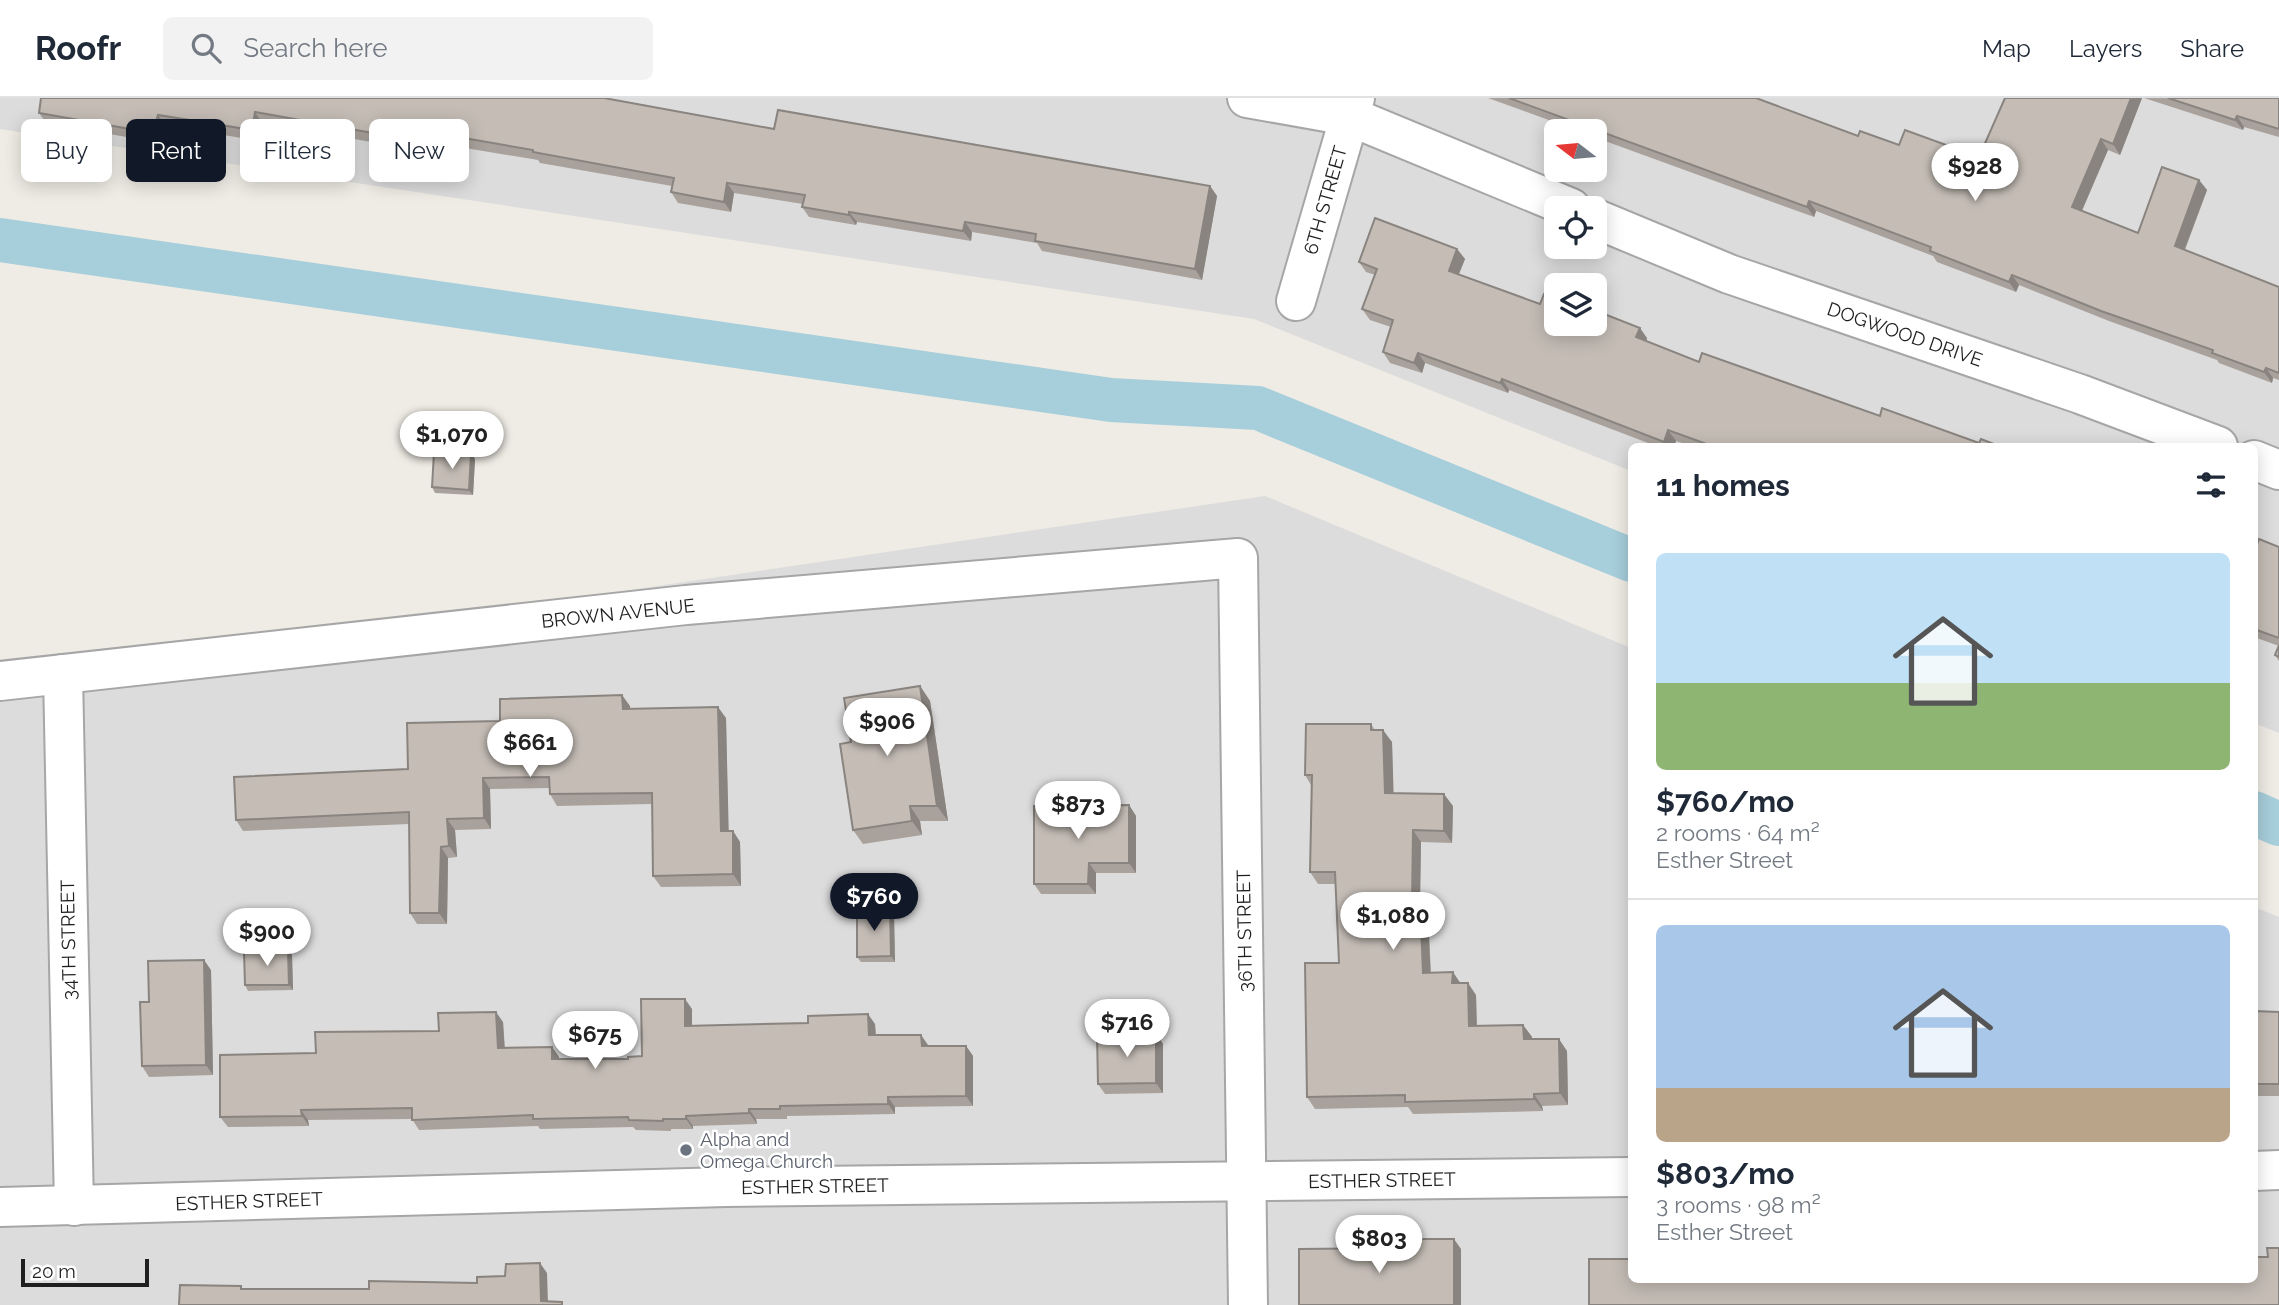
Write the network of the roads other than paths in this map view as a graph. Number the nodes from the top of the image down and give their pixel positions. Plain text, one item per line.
1 (1247, 98) edge
2 (1352, 107) edge
3 (1546, 196) edge
4 (1607, 223) edge
5 (1296, 301) dead end
6 (2210, 443) edge
7 (2258, 462) edge
8 (2279, 470) edge
9 (1238, 558) joint
10 (63, 674) junction
11 (0, 681) edge
12 (2279, 1170) edge
13 (2258, 1171) edge
14 (1628, 1177) edge
15 (1247, 1182) junction
16 (74, 1206) junction
17 (0, 1207) edge
18 (1248, 1305) edge

1 - 2 street
2 - 3 street
2 - 5 street, 6TH STREET
4 - 6 street, DOGWOOD DRIVE
7 - 8 street
9 - 10 street, BROWN AVENUE
9 - 15 street, 36TH STREET
10 - 11 street, BROWN AVENUE
10 - 16 street, 34TH STREET
12 - 13 street
14 - 15 street, ESTHER STREET
15 - 16 street, ESTHER STREET
15 - 18 street, 36TH STREET
16 - 17 street, ESTHER STREET

